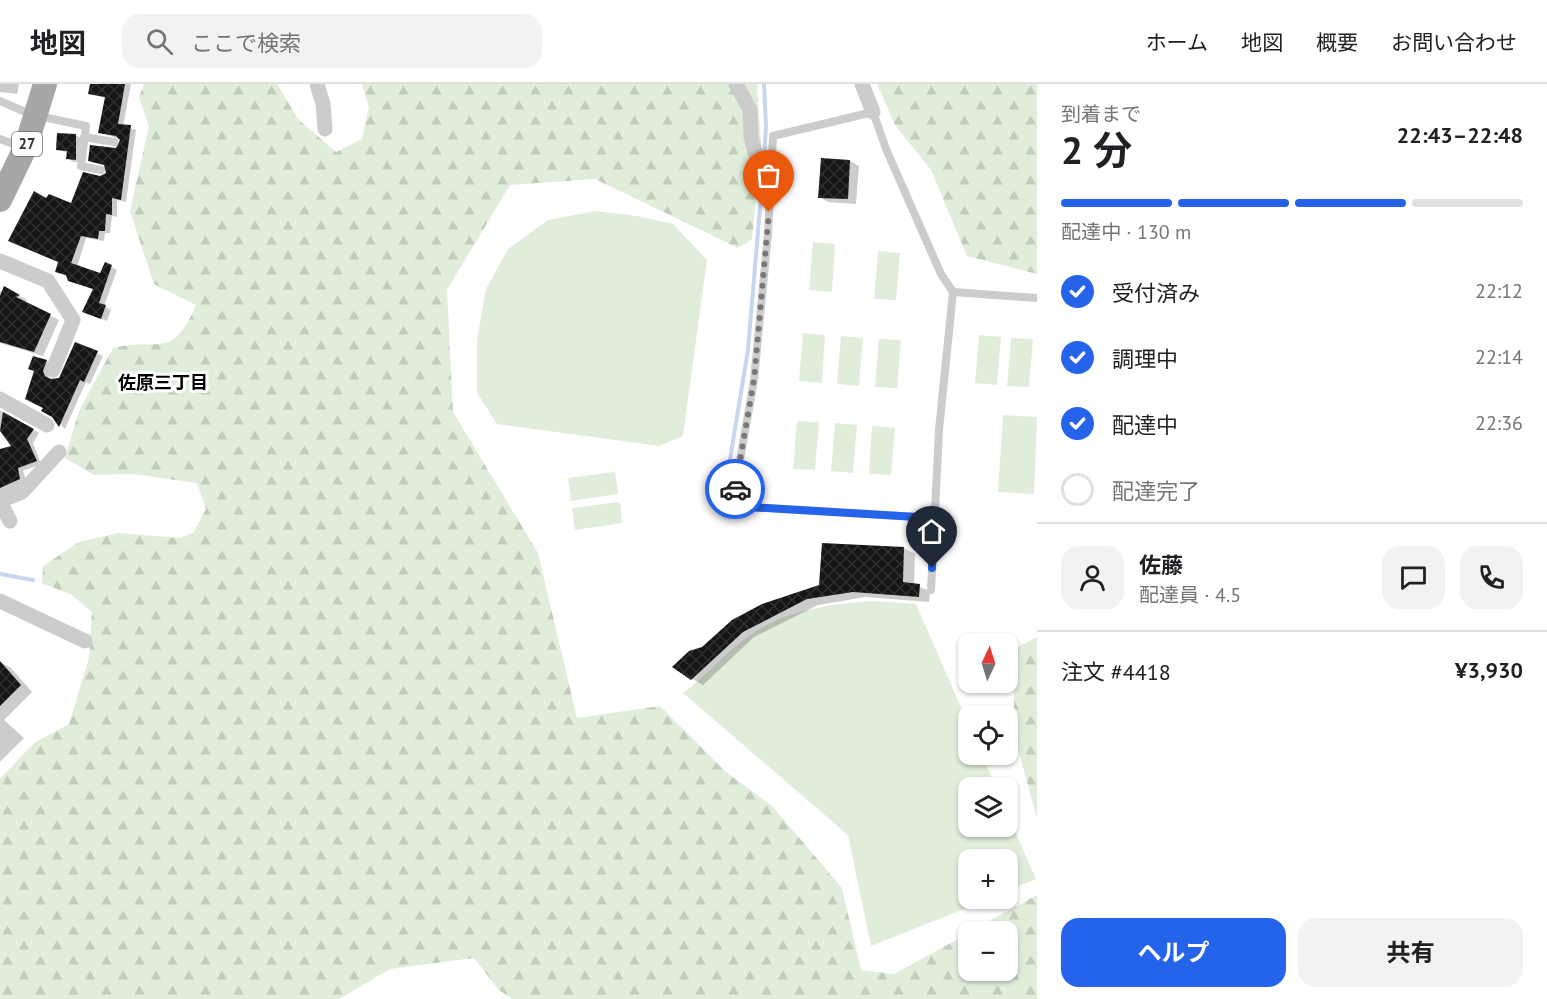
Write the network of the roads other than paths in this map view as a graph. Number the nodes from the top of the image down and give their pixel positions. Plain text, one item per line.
1 (31, 84) edge
2 (45, 84) edge
3 (317, 84) edge
4 (736, 84) edge
5 (862, 84) edge
6 (0, 101) edge
7 (873, 112) junction
8 (30, 113) junction
9 (325, 129) dead end
10 (84, 137) junction
11 (6, 141) edge
12 (114, 142) dead end
13 (0, 167) edge
14 (772, 168) junction
15 (101, 170) dead end
16 (0, 200) edge
17 (0, 261) edge
18 (953, 292) junction
19 (1037, 298) edge
20 (52, 370) dead end
21 (0, 399) edge
22 (47, 425) dead end
23 (59, 452) dead end
24 (0, 502) edge
25 (934, 518) junction
26 (10, 521) dead end
27 (931, 590) dead end
28 (0, 602) edge
29 (85, 641) dead end

1 - 8 main road, 27
2 - 8 main road, 27
3 - 9 street
4 - 14 street
5 - 7 street
6 - 8 lane
7 - 14 lane
7 - 18 lane
8 - 10 lane
8 - 11 main road, 27
8 - 16 main road, 27
10 - 12 lane
10 - 15 lane
11 - 13 main road, 27
14 - 25 lane
17 - 20 street
18 - 19 lane
18 - 25 lane
21 - 22 street
23 - 24 street
24 - 26 street
25 - 27 lane
28 - 29 street

